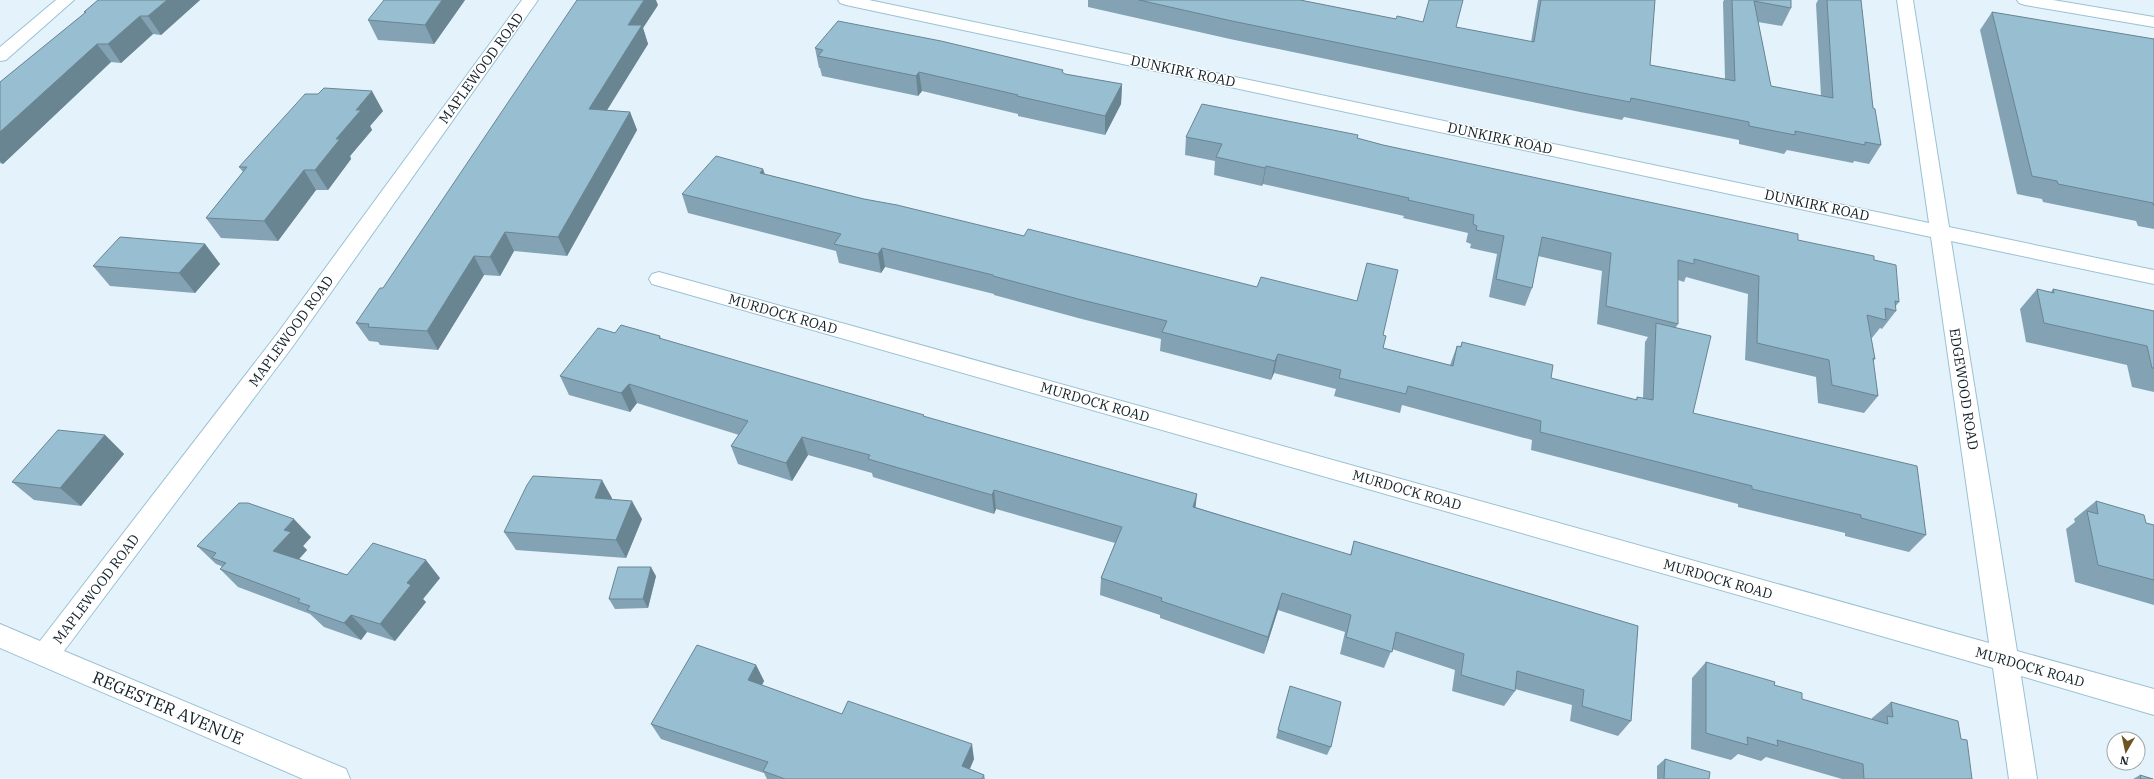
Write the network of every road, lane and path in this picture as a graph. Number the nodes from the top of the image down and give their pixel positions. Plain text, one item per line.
1 (66, 0) edge
2 (530, 0) edge
3 (846, 0) edge
4 (1905, 0) edge
5 (2025, 0) edge
6 (2154, 22) edge
7 (0, 56) edge
8 (1940, 231) junction
9 (2154, 277) edge
10 (659, 278) dead end
11 (0, 636) edge
12 (45, 656) junction
13 (2004, 660) junction
14 (2154, 702) edge
15 (336, 779) edge
16 (2023, 779) edge

1 - 7 street
2 - 12 street, MAPLEWOOD ROAD
3 - 8 street, DUNKIRK ROAD
4 - 8 street, EDGEWOOD ROAD
5 - 6 street
8 - 9 street, DUNKIRK ROAD
8 - 13 street, EDGEWOOD ROAD
10 - 13 street, MURDOCK ROAD
11 - 12 street, REGESTER AVENUE
12 - 15 street, REGESTER AVENUE
13 - 14 street, MURDOCK ROAD
13 - 16 street, EDGEWOOD ROAD

